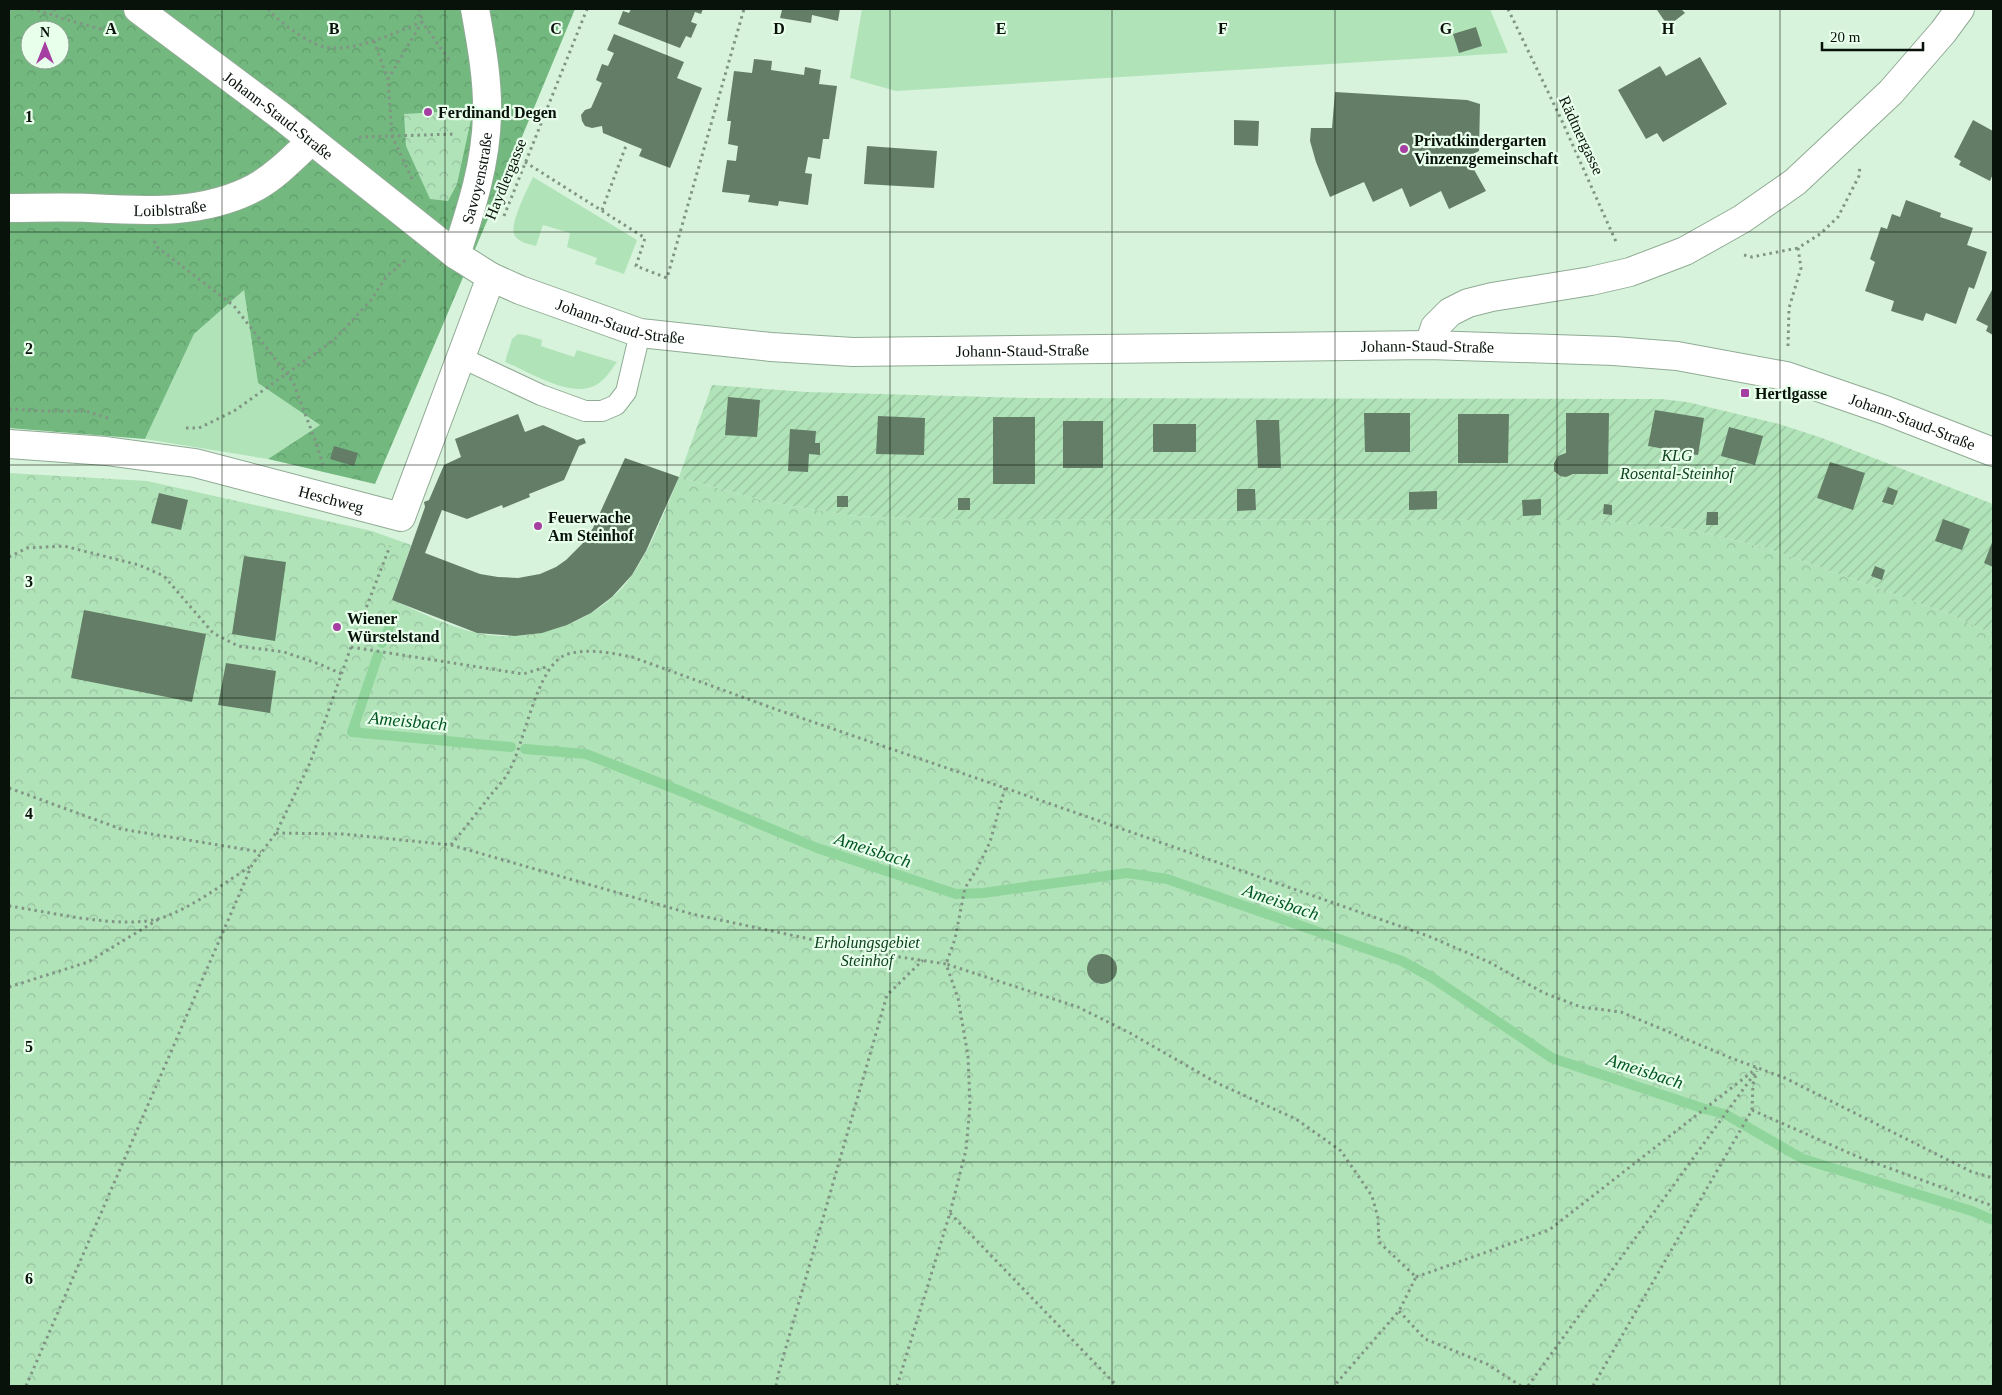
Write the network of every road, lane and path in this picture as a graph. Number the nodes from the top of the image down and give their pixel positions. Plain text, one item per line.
1 (31, 9) edge
2 (138, 9) edge
3 (268, 9) edge
4 (419, 9) edge
5 (475, 9) edge
6 (587, 9) edge
7 (744, 9) edge
8 (1508, 9) edge
9 (1960, 9) edge
10 (57, 17) dead end
11 (422, 22) junction
12 (374, 41) junction
13 (388, 79) junction
14 (486, 133) junction
15 (392, 136) junction
16 (312, 141) junction
17 (627, 143) dead end
18 (1860, 161) dead end
19 (525, 162) junction
20 (412, 180) dead end
21 (9, 208) edge
22 (602, 210) junction
23 (139, 211) junction
24 (502, 222) dead end
25 (428, 234) junction
26 (456, 255) junction
27 (1630, 272) junction
28 (491, 277) junction
29 (640, 333) junction
30 (1428, 345) junction
31 (1788, 354) dead end
32 (460, 357) junction
33 (287, 374) junction
34 (9, 409) edge
35 (109, 418) dead end
36 (180, 427) dead end
37 (9, 444) edge
38 (1993, 452) edge
39 (333, 499) junction
40 (401, 517) junction
41 (9, 557) edge
42 (351, 647) junction
43 (550, 666) junction
44 (342, 674) junction
45 (9, 788) edge
46 (1005, 788) junction
47 (276, 833) junction
48 (452, 845) junction
49 (261, 852) junction
50 (252, 865) junction
51 (9, 906) edge
52 (162, 918) junction
53 (923, 960) junction
54 (946, 964) junction
55 (9, 987) edge
56 (1758, 1068) junction
57 (1752, 1110) junction
58 (1993, 1178) edge
59 (1993, 1206) edge
60 (950, 1213) junction
61 (1416, 1277) junction
62 (1399, 1311) junction
63 (26, 1386) edge
64 (776, 1386) edge
65 (897, 1386) edge
66 (1117, 1386) edge
67 (1334, 1386) edge
68 (1522, 1386) edge
69 (1528, 1386) edge
70 (1593, 1386) edge

1 - 10 path
2 - 16 street, Johann-Staud-Straße
3 - 12 path
4 - 11 path
5 - 14 street, Savoyenstraße
6 - 19 path, Haydlergasse
7 - 22 path
8 - 27 path, Rädtnergasse
9 - 27 street
11 - 12 path
11 - 13 path
12 - 13 path
13 - 15 path
14 - 15 path
14 - 26 street, Savoyenstraße
15 - 16 path
15 - 20 path
16 - 23 street, Loiblstraße
16 - 25 street, Johann-Staud-Straße
17 - 22 path
18 - 31 path
19 - 22 path
19 - 24 path, Haydlergasse
21 - 23 street, Loiblstraße
23 - 33 path
25 - 26 street, Johann-Staud-Straße
25 - 33 path
26 - 28 street, Johann-Staud-Straße
27 - 30 street
28 - 29 street, Johann-Staud-Straße
28 - 32 street
29 - 30 street, Johann-Staud-Straße
29 - 32 lane
30 - 38 street, Johann-Staud-Straße
32 - 40 street
33 - 36 path
33 - 39 path
34 - 35 path
37 - 39 street, Heschweg
39 - 40 street, Heschweg
40 - 42 path
41 - 44 path
42 - 43 path
42 - 44 path
43 - 46 path
43 - 48 path
44 - 47 path
45 - 49 path
46 - 54 path
46 - 56 path
47 - 48 path
47 - 49 path
48 - 53 path
49 - 50 path
50 - 52 path
50 - 63 path
51 - 52 path
52 - 55 path
53 - 54 path
53 - 64 path
54 - 60 path
54 - 61 path
56 - 57 path
56 - 58 path
56 - 61 path
56 - 69 path
57 - 59 path
57 - 70 path
60 - 65 path
60 - 66 path
61 - 62 path
62 - 67 path
62 - 68 path

